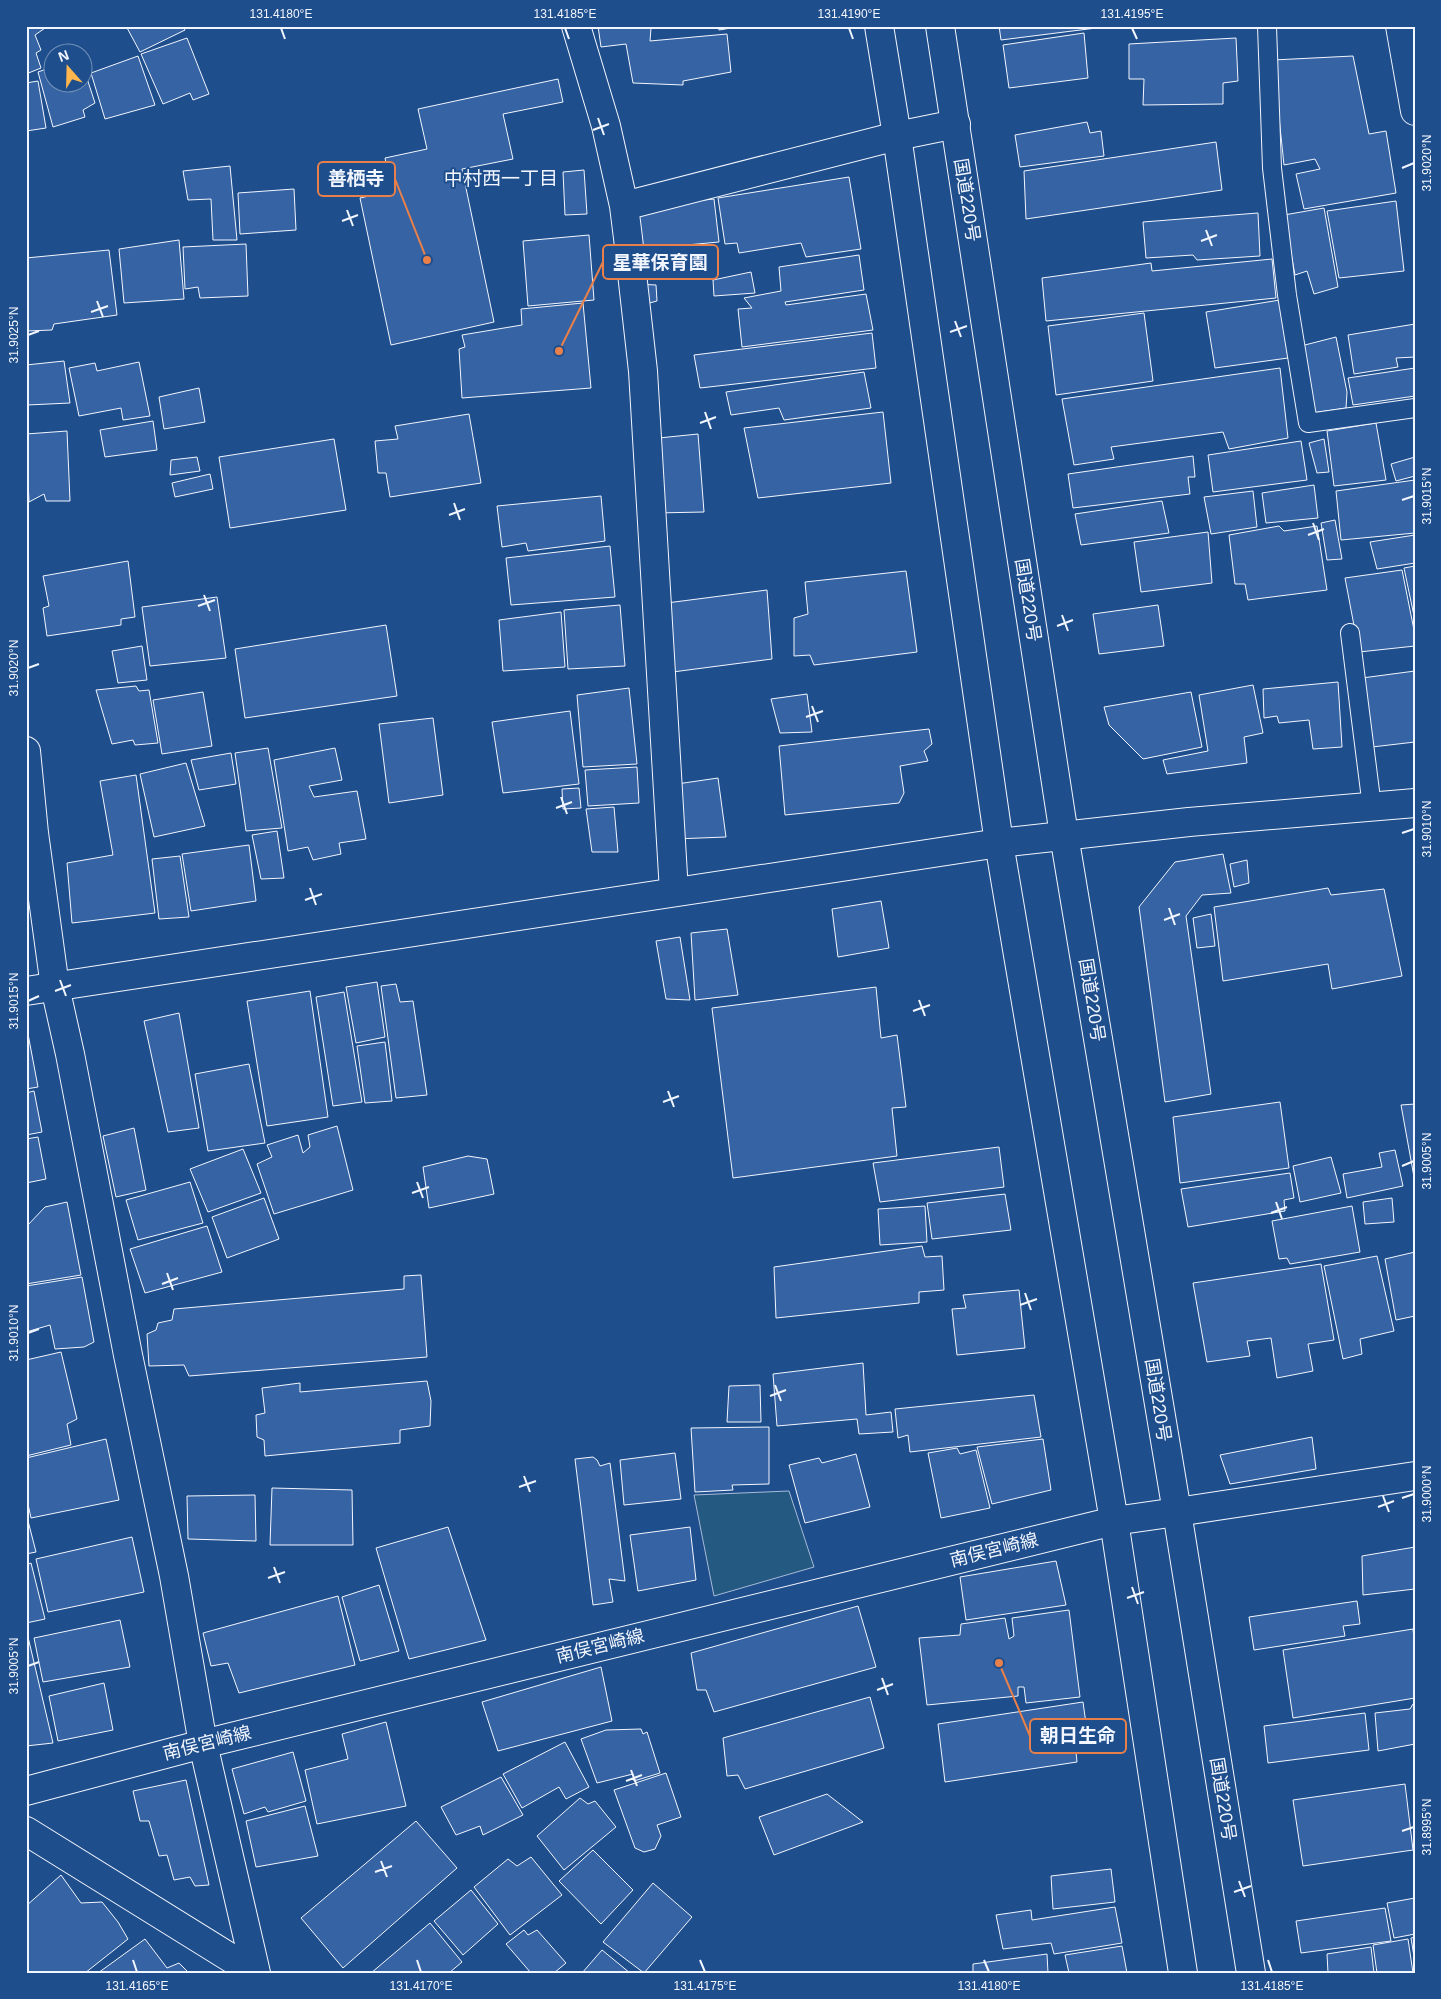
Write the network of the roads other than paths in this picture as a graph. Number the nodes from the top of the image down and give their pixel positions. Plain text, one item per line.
1 (576, 26) edge
2 (879, 26) edge
3 (940, 26) edge
4 (1266, 26) edge
5 (1400, 26) edge
6 (1415, 112) edge
7 (956, 124) junction
8 (897, 136) junction
9 (624, 206) junction
10 (1415, 408) edge
11 (1350, 633) dead end
12 (26, 751) edge
13 (1415, 803) edge
14 (1372, 807) junction
15 (1064, 836) junction
16 (999, 843) junction
17 (674, 892) junction
18 (55, 987) junction
19 (26, 991) edge
20 (1415, 1476) edge
21 (1177, 1512) junction
22 (1114, 1521) junction
23 (203, 1744) junction
24 (26, 1791) edge
25 (26, 1831) edge
26 (255, 1973) edge
27 (1184, 1973) edge
28 (1251, 1973) edge

1 - 9 main road
2 - 8 main road
3 - 7 main road, 国道220号
4 - 10 lane
5 - 6 main road
7 - 8 main road
7 - 15 main road, 国道220号
8 - 9 main road
8 - 16 main road
9 - 17 main road
11 - 14 lane
12 - 18 main road
13 - 14 main road
14 - 15 main road
15 - 16 main road
15 - 21 main road, 国道220号
16 - 17 main road
16 - 22 main road
17 - 18 main road
18 - 19 main road
18 - 23 main road
20 - 21 main road, 南俣宮崎線
21 - 22 main road, 南俣宮崎線
21 - 28 main road, 国道220号
22 - 23 main road, 南俣宮崎線
22 - 27 main road
23 - 24 main road, 南俣宮崎線
23 - 26 main road
25 - 26 main road

